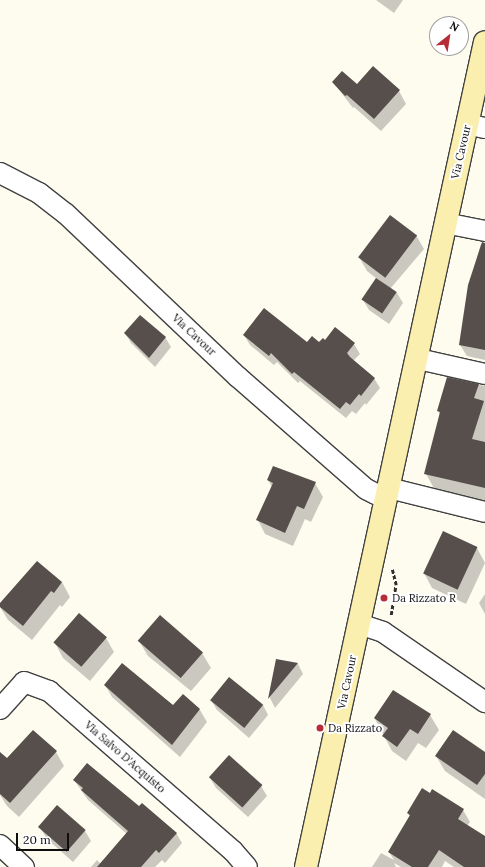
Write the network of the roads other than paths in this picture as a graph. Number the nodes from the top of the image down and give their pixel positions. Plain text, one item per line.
1 (485, 42) edge
2 (476, 126) edge
3 (0, 174) edge
4 (445, 224) junction
5 (485, 231) edge
6 (418, 359) junction
7 (485, 374) edge
8 (388, 492) junction
9 (485, 512) edge
10 (359, 624) junction
11 (485, 702) edge
12 (0, 709) edge
13 (0, 846) edge
14 (24, 867) edge
15 (247, 867) edge
16 (306, 867) edge

1 - 2 main road, Via Cavour
2 - 4 main road, Via Cavour
3 - 8 street, Via Cavour
4 - 5 street
4 - 6 main road, Via Cavour
6 - 7 street
6 - 8 main road, Via Cavour
8 - 9 street
8 - 10 main road, Via Cavour
10 - 11 street
10 - 16 main road, Via Cavour
12 - 15 street, Via Salvo D'Acquisto
13 - 14 street

